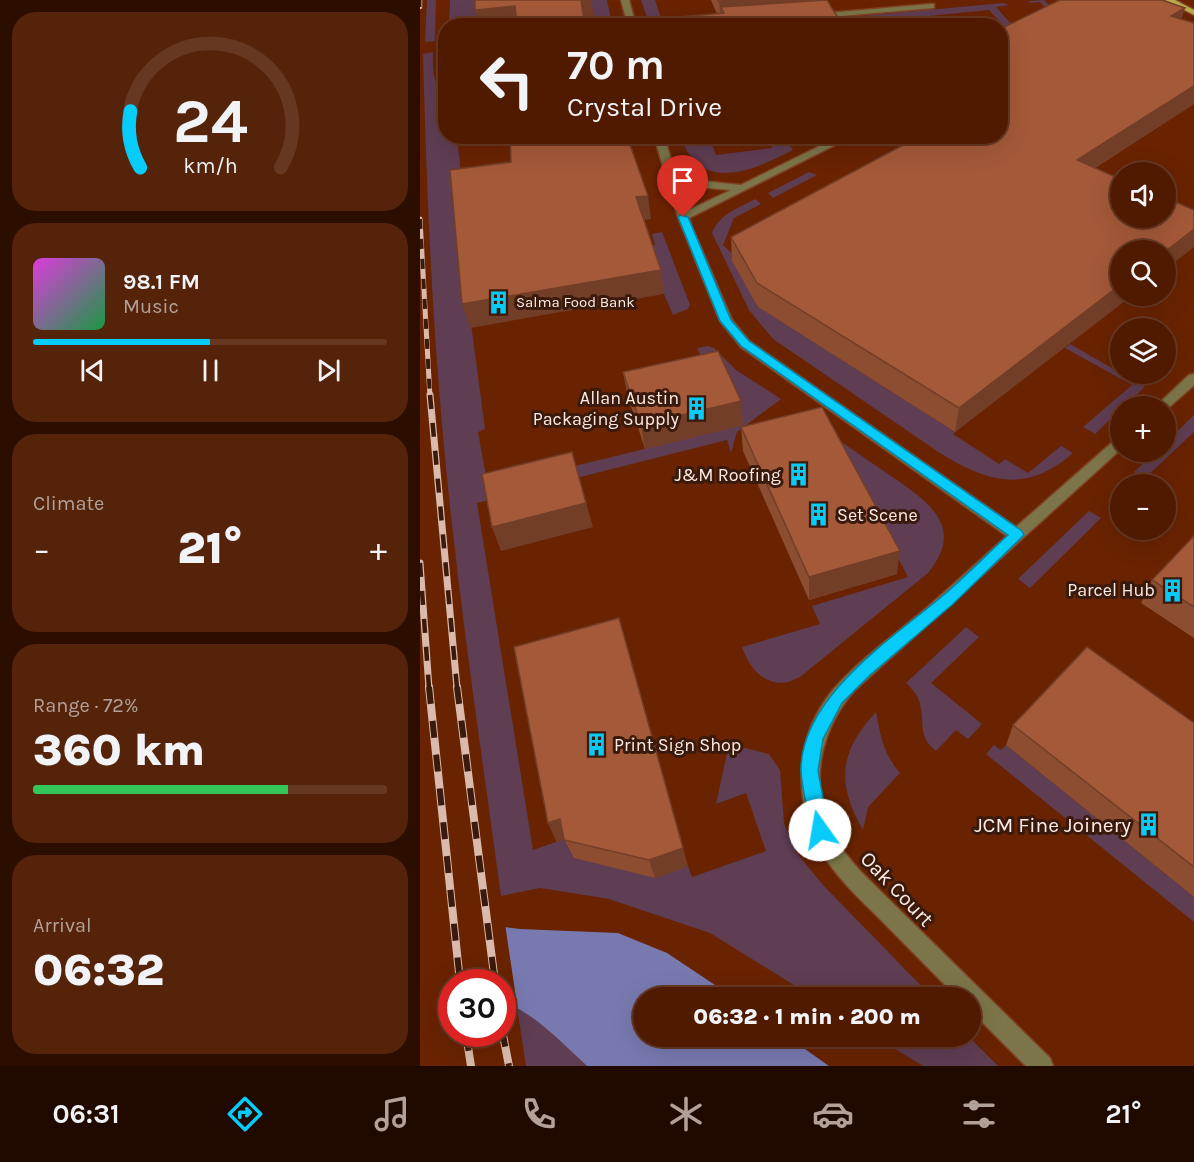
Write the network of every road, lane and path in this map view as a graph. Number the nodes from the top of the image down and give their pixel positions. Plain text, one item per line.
1 (625, 0) edge
2 (873, 0) edge
3 (1169, 0) edge
4 (931, 6) dead end
5 (880, 10) junction
6 (1194, 13) edge
7 (804, 17) edge
8 (630, 18) edge
9 (661, 144) edge
10 (833, 144) edge
11 (668, 170) junction
12 (743, 188) junction
13 (683, 217) junction
14 (1194, 378) edge
15 (1173, 396) edge
16 (1110, 452) edge
17 (1017, 535) junction
18 (1042, 1066) edge

1 - 8 street
2 - 5 street
3 - 6 main road
4 - 5 street
5 - 7 street
9 - 11 street
10 - 12 street
11 - 12 street
11 - 13 street
12 - 13 street
13 - 17 street
14 - 15 street
16 - 17 street, Oak Court
17 - 18 street, Oak Court

